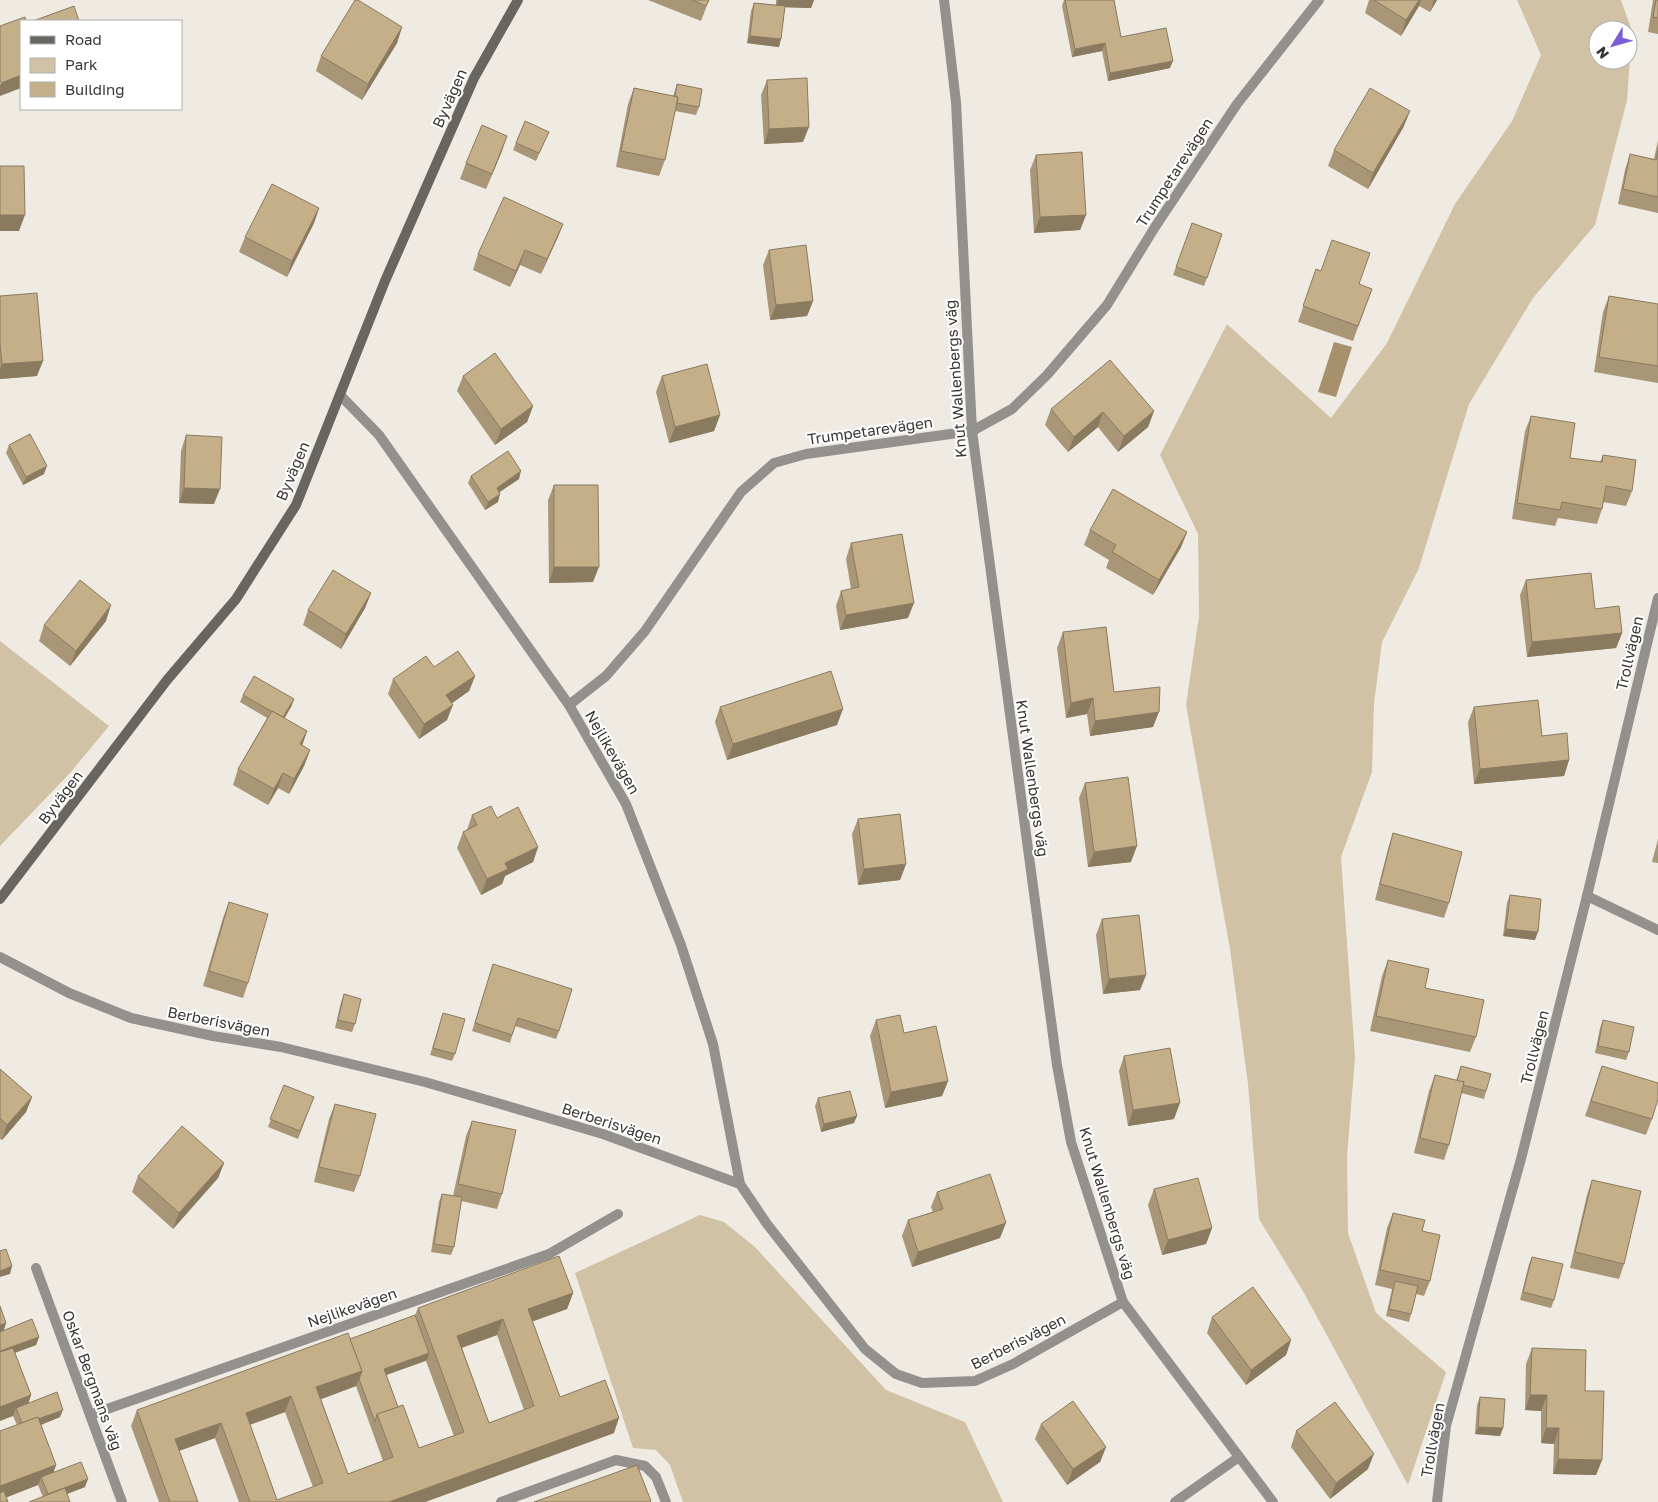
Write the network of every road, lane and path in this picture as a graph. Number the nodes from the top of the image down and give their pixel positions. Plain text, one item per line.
1 (518, 0) edge
2 (944, 0) edge
3 (1319, 0) edge
4 (340, 395) junction
5 (972, 430) junction
6 (1658, 598) edge
7 (569, 706) junction
8 (1587, 896) junction
9 (0, 899) edge
10 (1658, 930) edge
11 (0, 957) edge
12 (740, 1184) junction
13 (618, 1214) dead end
14 (36, 1268) dead end
15 (1123, 1302) junction
16 (90, 1415) junction
17 (1239, 1457) junction
18 (122, 1502) edge
19 (501, 1502) edge
20 (666, 1502) edge
21 (1175, 1502) edge
22 (1273, 1502) edge
23 (1437, 1502) edge

1 - 4 street, Byvägen
2 - 5 street, Knut Wallenbergs väg
3 - 5 street, Trumpetarevägen
4 - 7 street, Nejlikevägen
4 - 9 street, Byvägen
5 - 7 street, Trumpetarevägen
5 - 15 street, Knut Wallenbergs väg
6 - 8 street, Trollvägen
7 - 12 street, Nejlikevägen
8 - 10 street
8 - 23 street, Trollvägen
11 - 12 street, Berberisvägen
12 - 15 street, Berberisvägen
13 - 16 street, Nejlikevägen
14 - 16 street, Oskar Bergmans väg
15 - 17 street, Knut Wallenbergs väg
16 - 18 street, Oskar Bergmans väg
17 - 21 street
17 - 22 street, Knut Wallenbergs väg
19 - 20 street

